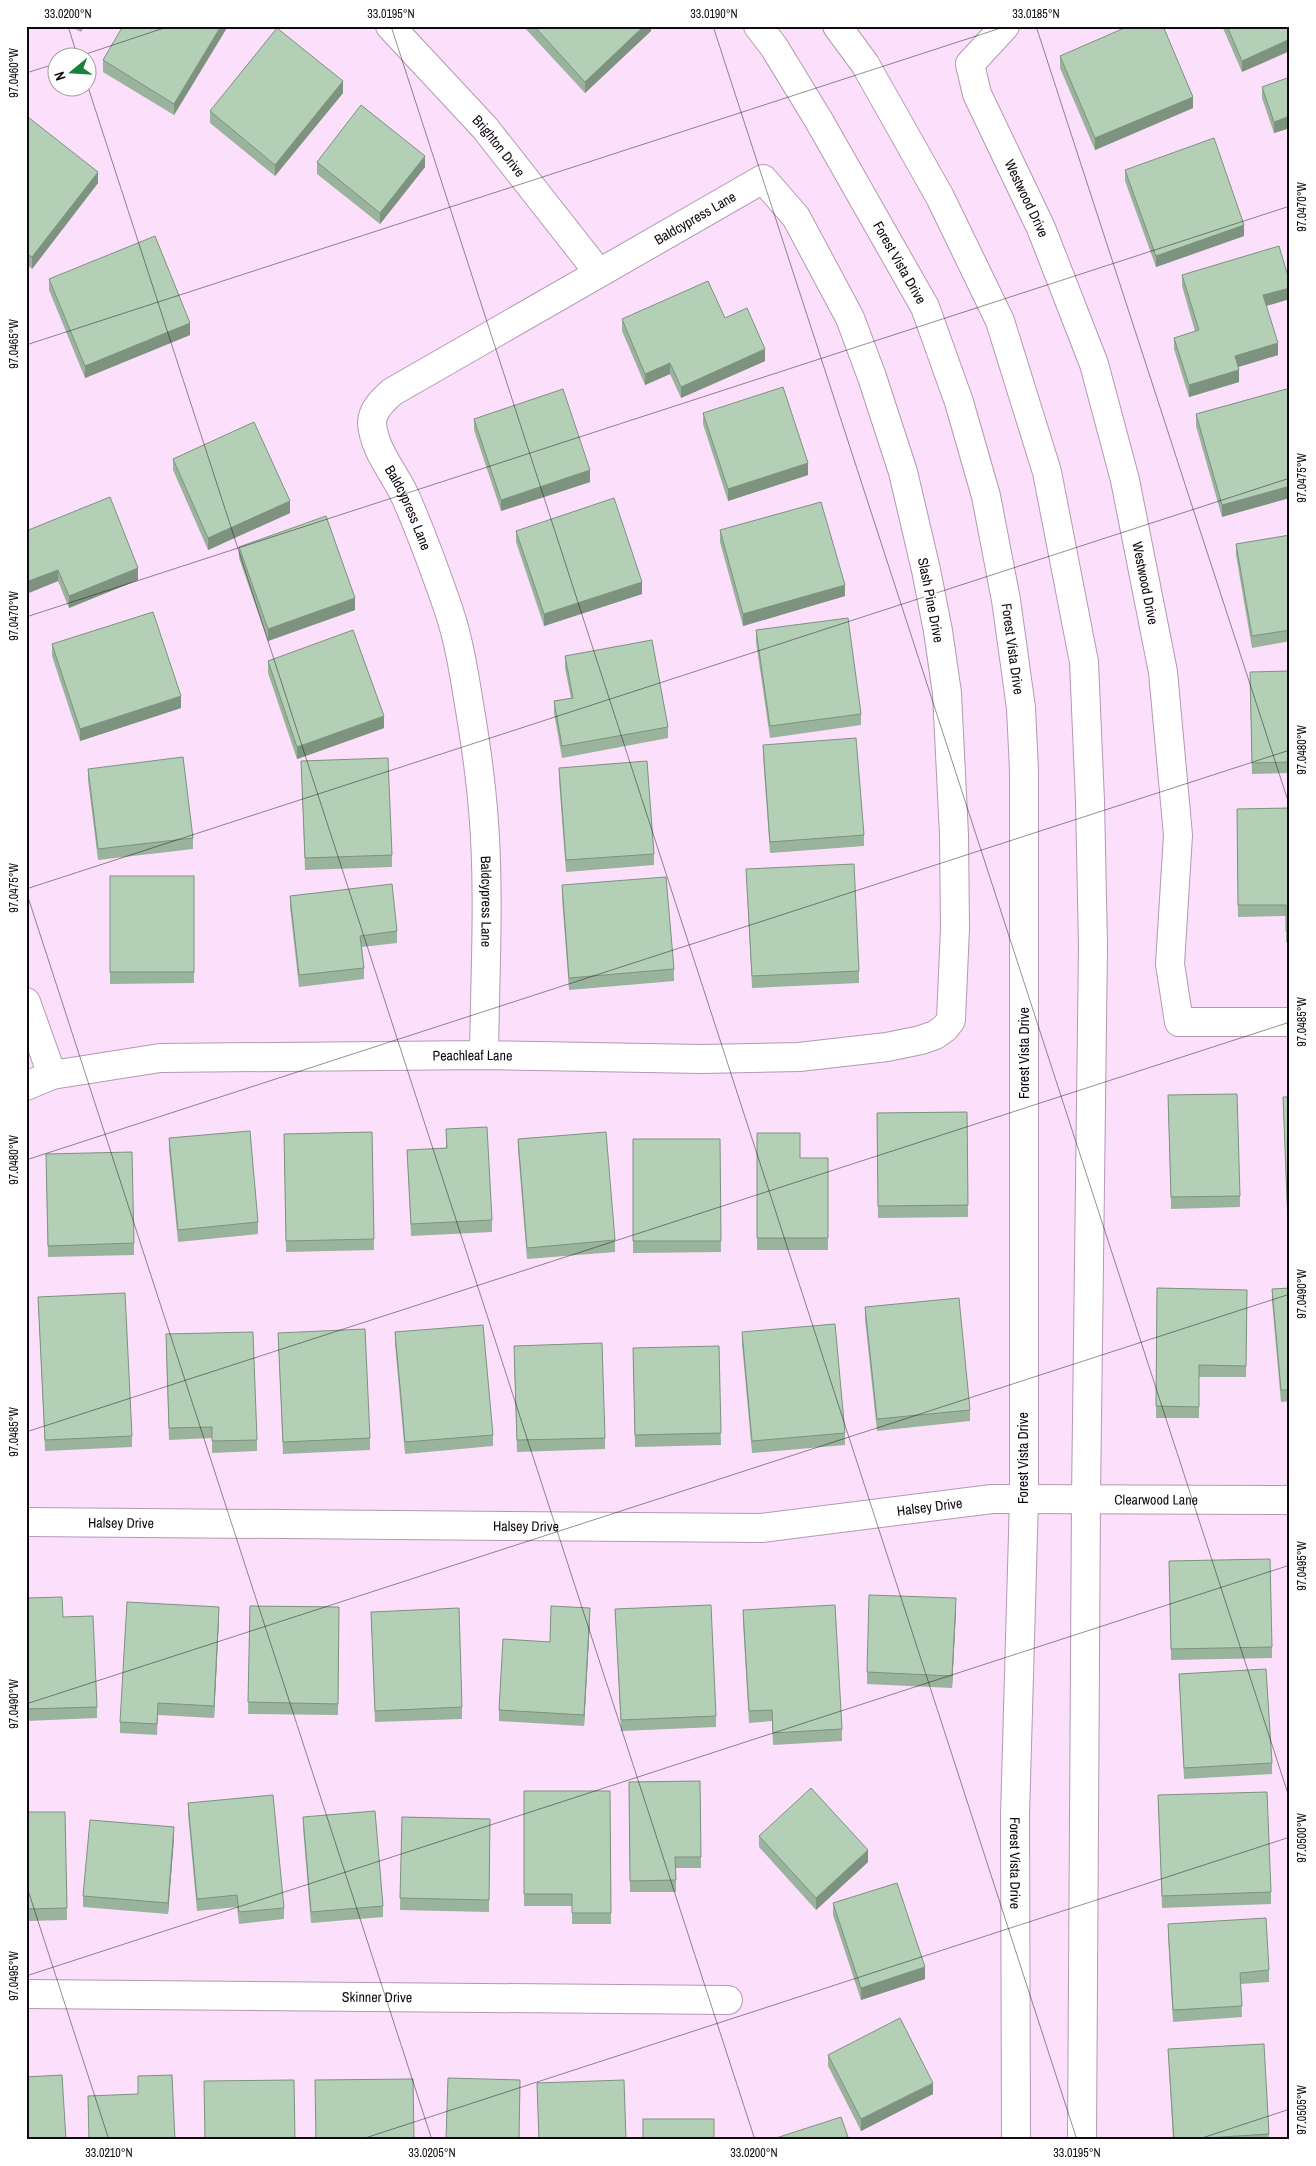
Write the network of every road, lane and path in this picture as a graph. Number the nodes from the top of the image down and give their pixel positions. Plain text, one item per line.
1 (390, 26) edge
2 (758, 26) edge
3 (837, 26) edge
4 (1005, 26) edge
5 (763, 179) joint
6 (599, 273) junction
7 (26, 1002) edge
8 (1290, 1022) edge
9 (921, 1040) joint
10 (484, 1055) junction
11 (52, 1075) junction
12 (26, 1086) edge
13 (1024, 1498) junction
14 (1086, 1499) junction
15 (1290, 1500) edge
16 (26, 1522) edge
17 (26, 1994) edge
18 (728, 2000) dead end
19 (1016, 2140) edge
20 (1082, 2140) edge

1 - 6 street, Brighton Drive
2 - 13 street, Forest Vista Drive
3 - 14 street
4 - 8 street, Westwood Drive
5 - 6 street, Baldcypress Lane
5 - 9 street, Slash Pine Drive
6 - 10 street, Baldcypress Lane
7 - 11 street
9 - 10 street, Peachleaf Lane
10 - 11 street, Peachleaf Lane
11 - 12 street, Peachleaf Lane
13 - 14 street, Clearwood Lane
13 - 16 street, Halsey Drive
13 - 19 street, Forest Vista Drive
14 - 15 street, Clearwood Lane
14 - 20 street
17 - 18 street, Skinner Drive

